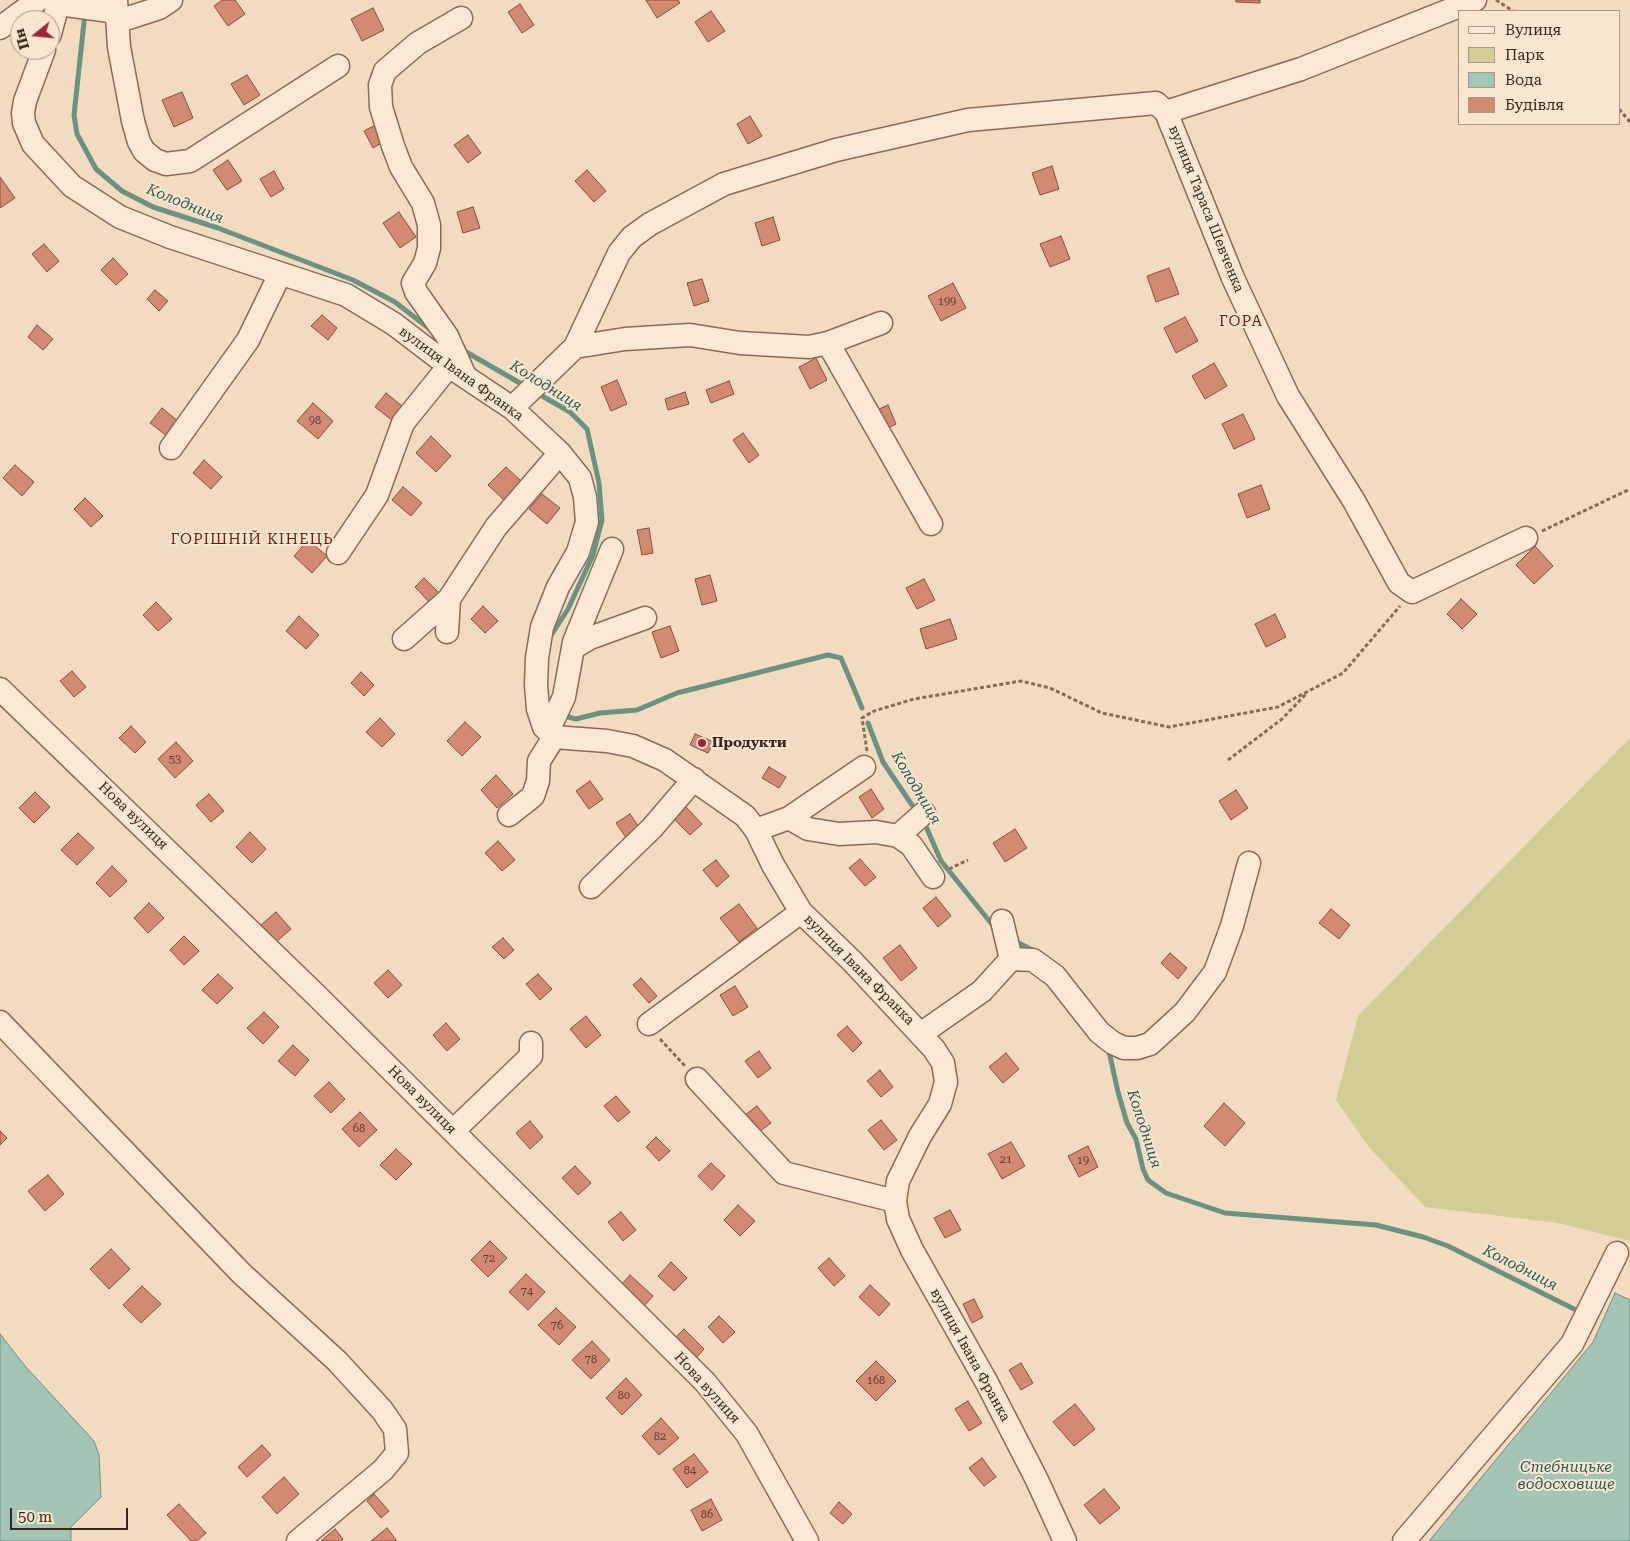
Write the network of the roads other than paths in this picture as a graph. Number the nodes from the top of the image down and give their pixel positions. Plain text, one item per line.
1 (170, 0) edge
2 (1475, 0) edge
3 (64, 4) edge
4 (117, 11) edge
5 (461, 18) dead end
6 (0, 28) edge
7 (40, 60) edge
8 (338, 66) dead end
9 (1166, 112) junction
10 (280, 274) junction
11 (881, 323) dead end
12 (828, 343) junction
13 (575, 347) junction
14 (458, 368) junction
15 (516, 404) junction
16 (171, 448) dead end
17 (560, 453) junction
18 (931, 524) dead end
19 (1526, 538) road end
20 (612, 549) dead end
21 (338, 553) dead end
22 (449, 599) junction
23 (645, 618) dead end
24 (447, 632) dead end
25 (404, 638) dead end
26 (573, 648) junction
27 (0, 689) edge
28 (551, 731) junction
29 (864, 766) road end
30 (694, 779) junction
31 (924, 813) dead end
32 (509, 815) dead end
33 (789, 818) junction
34 (756, 830) junction
35 (898, 836) junction
36 (1250, 863) dead end
37 (933, 877) dead end
38 (591, 887) dead end
39 (801, 912) junction
40 (1002, 921) dead end
41 (1009, 954) junction
42 (0, 1022) edge
43 (649, 1024) road end
44 (922, 1033) junction
45 (531, 1043) dead end
46 (697, 1079) road end
47 (453, 1131) junction
48 (895, 1201) junction
49 (1617, 1253) dead end
50 (298, 1541) edge
51 (807, 1541) edge
52 (1065, 1541) edge
53 (1404, 1541) edge

1 - 4 street
2 - 9 street
3 - 4 street
3 - 6 street
4 - 8 street
5 - 14 street
7 - 10 street, вулиця Івана Франка
9 - 13 street, вулиця Тараса Шевченка
9 - 19 street, вулиця Тараса Шевченка
10 - 14 street, вулиця Івана Франка
10 - 16 street
11 - 12 street
12 - 13 street
12 - 18 street
13 - 15 street
14 - 15 street, вулиця Івана Франка
14 - 21 street
15 - 17 street, вулиця Івана Франка
17 - 22 street
17 - 28 street, вулиця Івана Франка
20 - 26 street
22 - 24 street
22 - 25 street
23 - 26 street
26 - 28 street
27 - 47 street, Нова вулиця
28 - 30 street, вулиця Івана Франка
28 - 32 street
29 - 33 street
30 - 34 street, вулиця Івана Франка
30 - 38 street
31 - 35 street
33 - 34 street
33 - 35 street
34 - 39 street, вулиця Івана Франка
35 - 37 street
36 - 41 street
39 - 43 street
39 - 44 street, вулиця Івана Франка
40 - 41 street
41 - 44 street, вулиця Івана Франка
42 - 50 street
44 - 48 street, вулиця Івана Франка
45 - 47 street
46 - 48 street
47 - 51 street, Нова вулиця
48 - 52 street, вулиця Івана Франка
49 - 53 street

